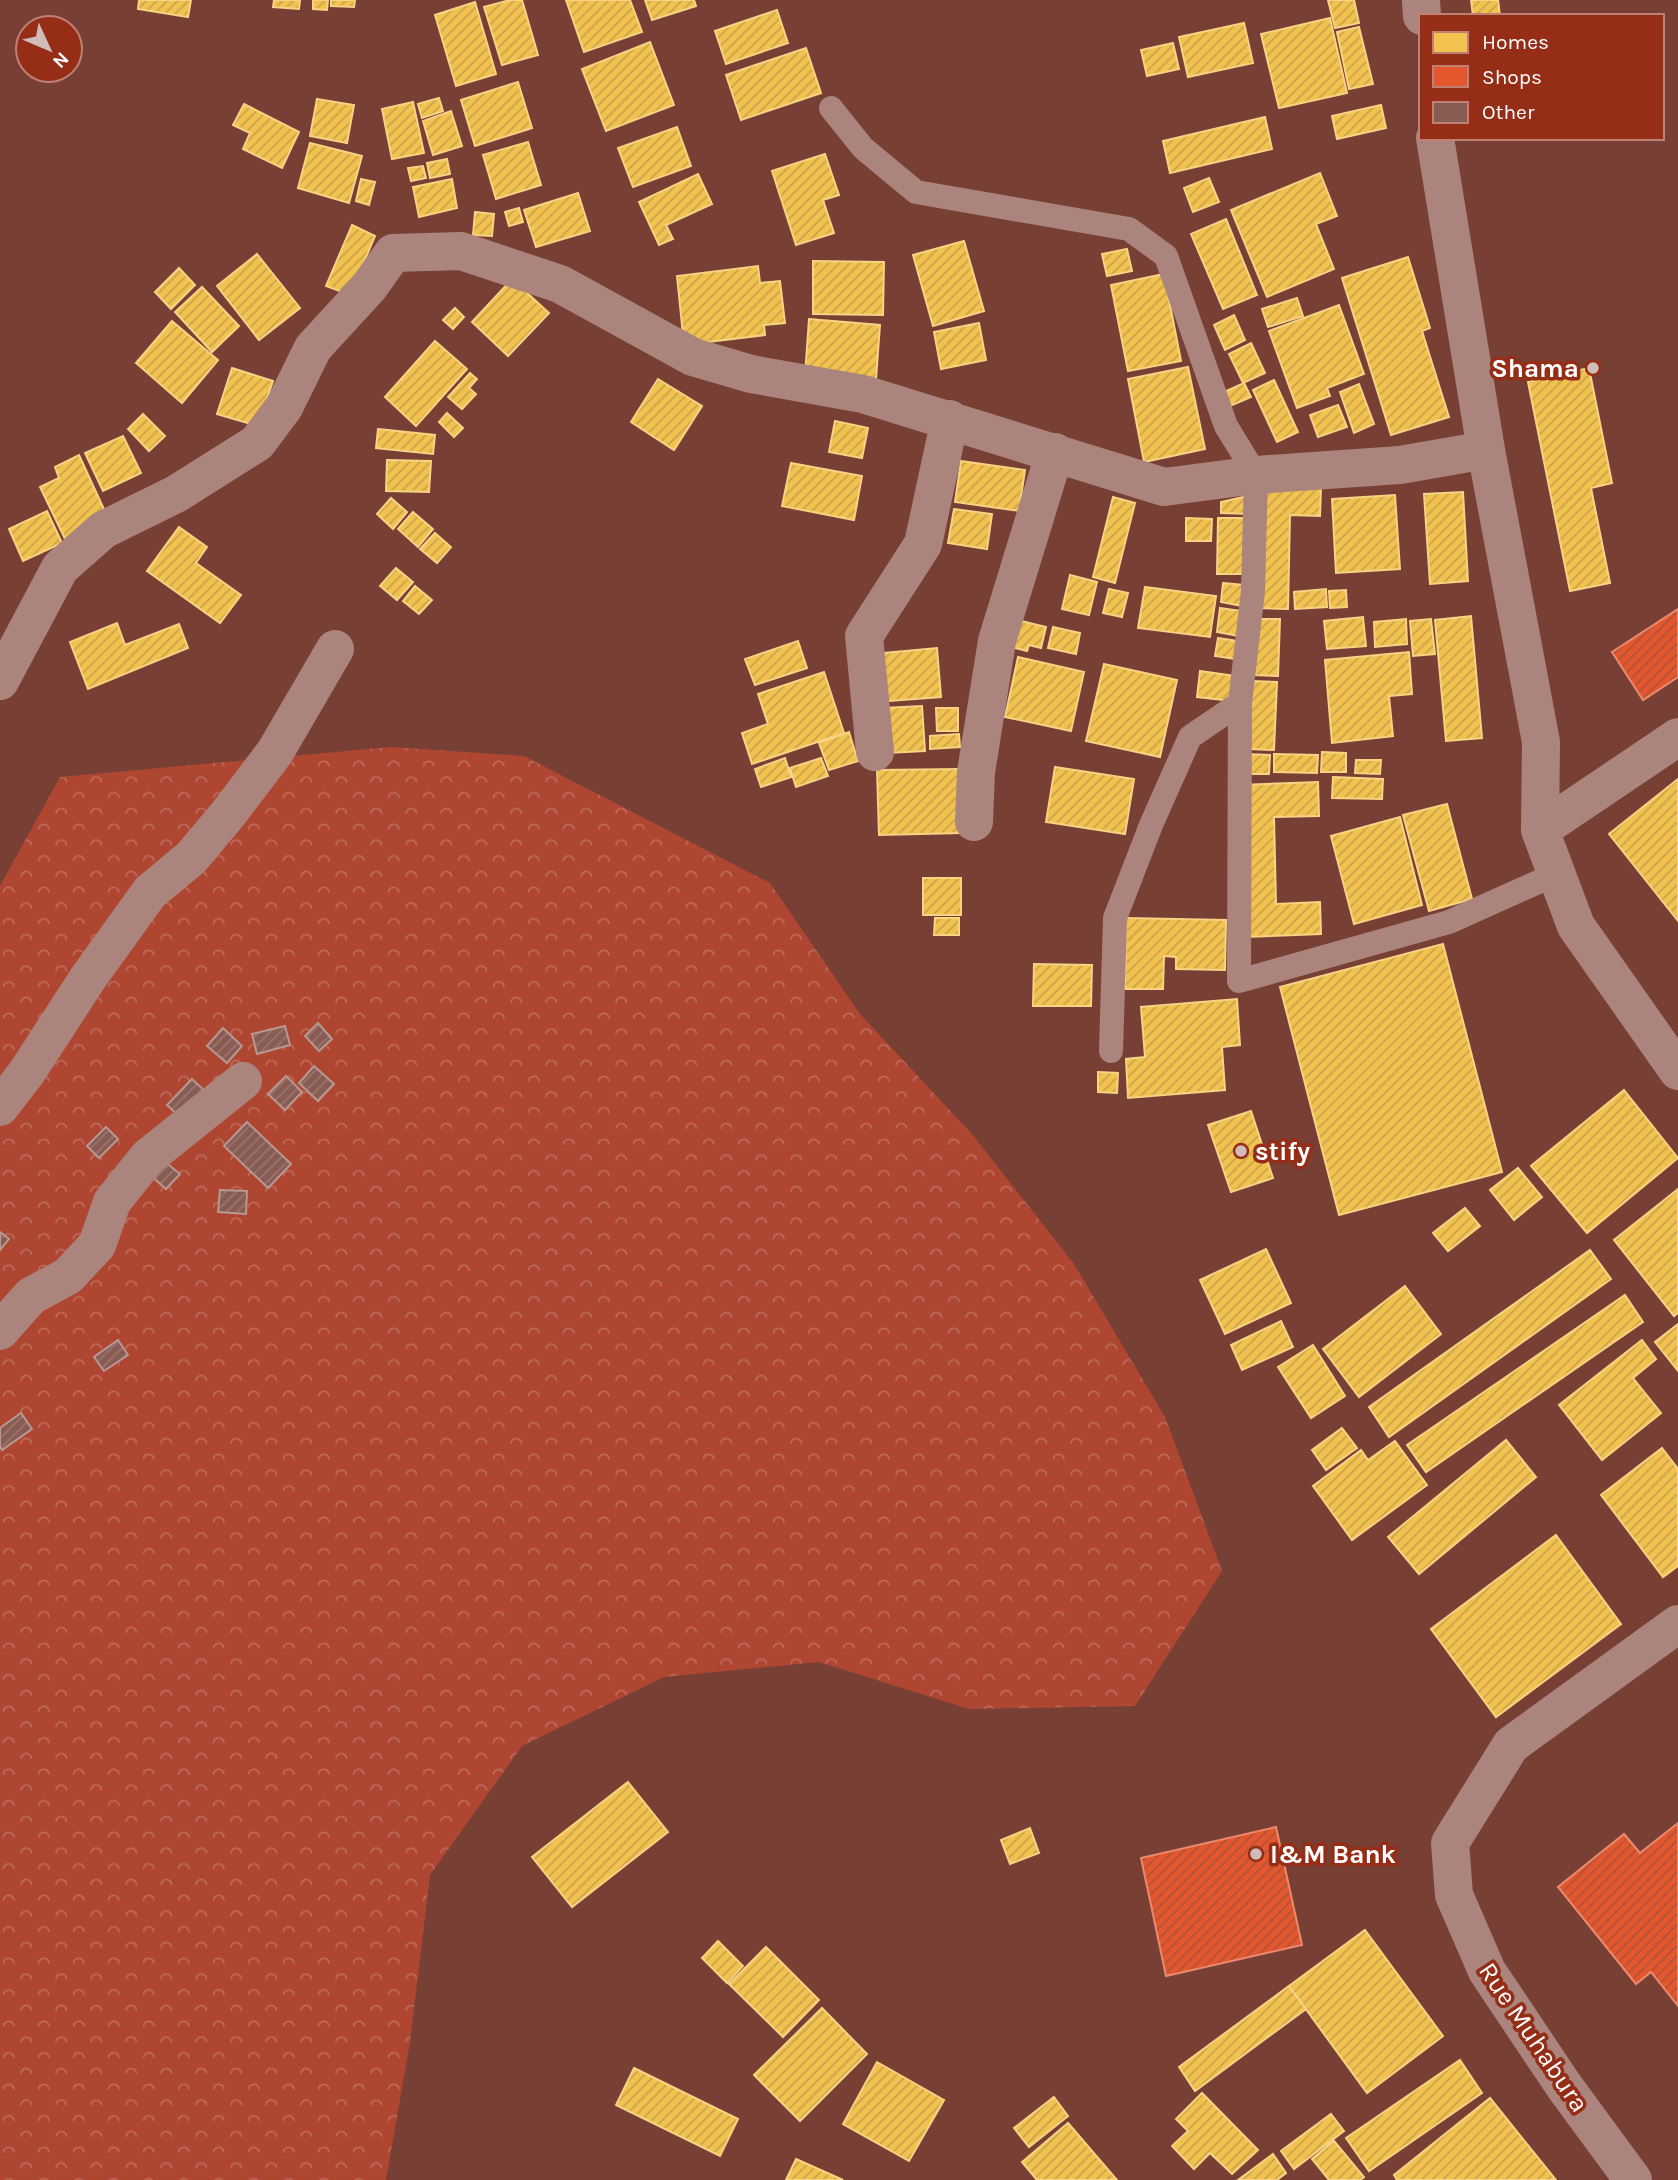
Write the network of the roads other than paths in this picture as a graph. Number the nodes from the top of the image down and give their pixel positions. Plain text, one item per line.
1 (831, 108) dead end
2 (1435, 140) edge
3 (950, 419) junction
4 (1486, 450) junction
5 (1055, 452) junction
6 (1256, 475) junction
7 (335, 649) dead end
8 (0, 681) edge
9 (1240, 703) junction
10 (1678, 737) edge
11 (875, 752) dead end
12 (974, 822) dead end
13 (1539, 830) junction
14 (1556, 874) junction
15 (1111, 1051) dead end
16 (1678, 1071) edge
17 (243, 1081) dead end
18 (0, 1107) edge
19 (16, 1297) edge
20 (0, 1331) edge
21 (1678, 1625) edge
22 (1633, 2180) edge

1 - 6 lane
2 - 4 street
3 - 5 street
3 - 8 street
3 - 11 street
4 - 6 street
4 - 13 street
5 - 6 street
5 - 12 street
6 - 9 lane
7 - 18 street
9 - 14 lane
9 - 15 lane
10 - 13 street
13 - 14 street
14 - 16 street
17 - 19 street
19 - 20 street
21 - 22 street, Rue Muhabura

